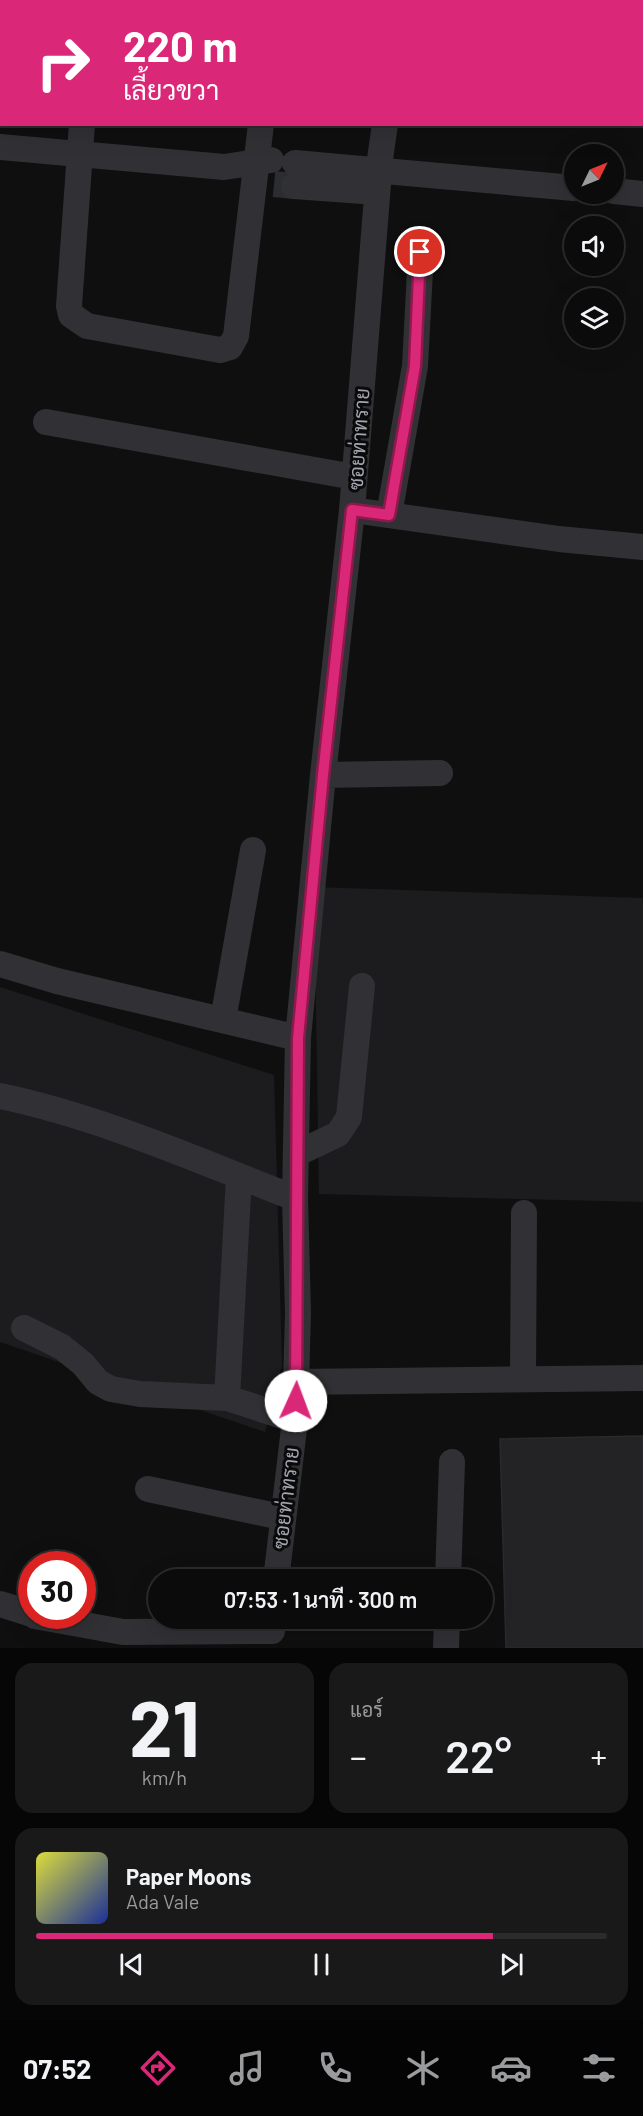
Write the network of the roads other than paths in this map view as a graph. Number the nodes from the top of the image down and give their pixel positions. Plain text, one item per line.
1 (82, 126) edge
2 (262, 126) edge
3 (385, 126) edge
4 (0, 147) edge
5 (80, 154) junction
6 (274, 172) junction
7 (378, 181) junction
8 (564, 188) edge
9 (624, 192) edge
10 (643, 194) edge
11 (420, 252) dead end
12 (46, 422) dead end
13 (354, 477) junction
14 (352, 510) junction
15 (389, 515) junction
16 (643, 547) edge
17 (440, 772) dead end
18 (323, 775) junction
19 (254, 850) dead end
20 (0, 964) edge
21 (362, 986) dead end
22 (223, 1020) junction
23 (298, 1038) junction
24 (0, 1096) edge
25 (296, 1154) junction
26 (239, 1176) junction
27 (295, 1198) junction
28 (524, 1213) dead end
29 (24, 1328) dead end
30 (643, 1378) edge
31 (523, 1379) junction
32 (296, 1382) junction
33 (227, 1398) junction
34 (295, 1420) junction
35 (452, 1462) dead end
36 (148, 1489) dead end
37 (281, 1517) junction
38 (277, 1569) edge
39 (448, 1569) edge
40 (0, 1604) edge
41 (18, 1610) edge
42 (96, 1627) edge
43 (447, 1629) edge
44 (271, 1632) edge
45 (446, 1648) edge

1 - 5 street
2 - 6 street
3 - 7 street, ซอยท่าทราย
4 - 5 street
5 - 6 street
5 - 6 street
6 - 7 street
7 - 8 street
7 - 13 street, ซอยท่าทราย
9 - 10 street
11 - 15 street
12 - 13 street
13 - 14 street, ซอยท่าทราย
14 - 15 street
14 - 18 street, ซอยท่าทราย
15 - 16 street
17 - 18 street
18 - 23 street, ซอยท่าทราย
19 - 22 street
20 - 22 street
21 - 25 street
22 - 23 street
23 - 25 street, ซอยท่าทราย
24 - 26 street
25 - 27 street, ซอยท่าทราย
26 - 27 street
26 - 33 street
27 - 32 street, ซอยท่าทราย
28 - 31 street
29 - 33 street
30 - 31 street
31 - 32 street
32 - 34 street, ซอยท่าทราย
33 - 34 street
34 - 37 street, ซอยท่าทราย
35 - 39 street
36 - 37 street
37 - 38 street, ซอยท่าทราย
40 - 41 street
42 - 44 street
43 - 45 street

